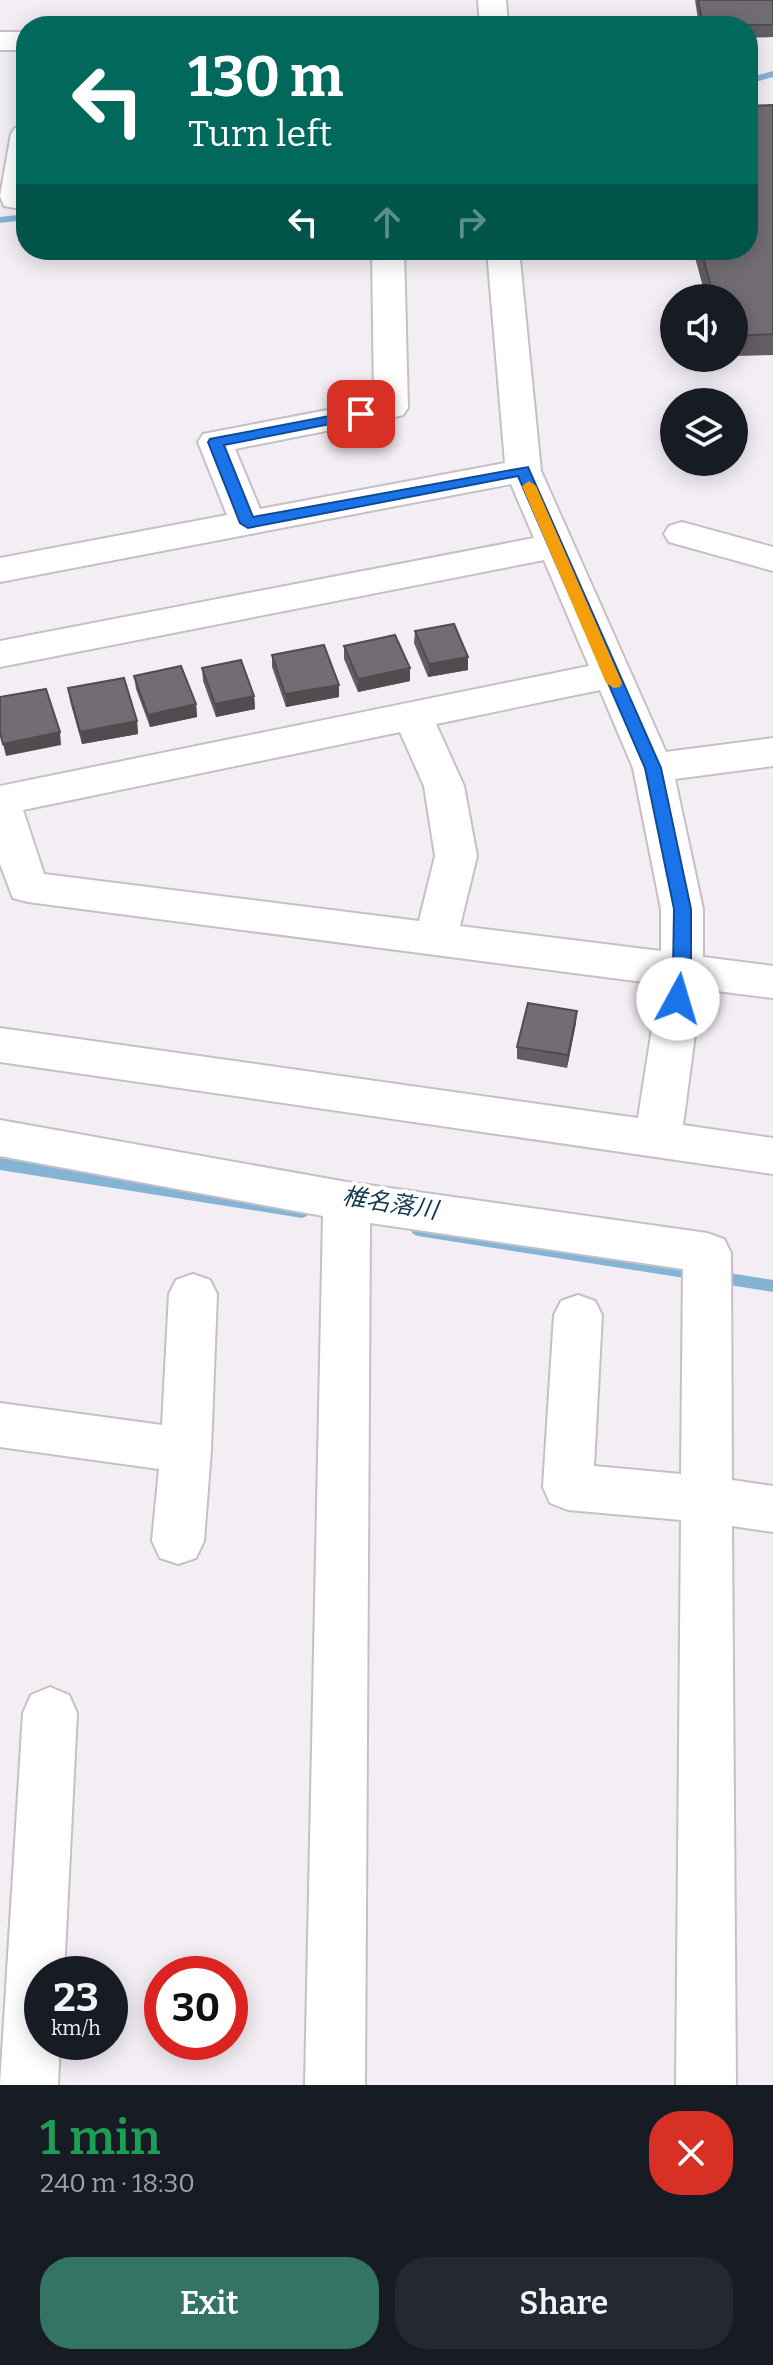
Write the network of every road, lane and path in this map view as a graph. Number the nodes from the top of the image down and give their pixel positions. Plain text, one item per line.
1 (388, 260) edge
2 (504, 260) edge
3 (523, 471) junction
4 (248, 523) junction
5 (682, 534) dead end
6 (554, 546) junction
7 (773, 559) edge
8 (0, 570) edge
9 (0, 654) edge
10 (611, 675) junction
11 (412, 715) junction
12 (773, 752) edge
13 (653, 768) junction
14 (0, 800) edge
15 (435, 940) junction
16 (682, 971) junction
17 (773, 982) edge
18 (0, 1045) edge
19 (0, 1138) edge
20 (658, 1139) junction
21 (773, 1156) edge
22 (347, 1201) junction
23 (193, 1294) dead end
24 (578, 1315) dead end
25 (0, 1425) edge
26 (186, 1450) junction
27 (707, 1499) junction
28 (773, 1509) edge
29 (178, 1541) dead end
30 (50, 1713) dead end
31 (28, 2085) edge
32 (335, 2085) edge
33 (706, 2085) edge

1 - 4 street
2 - 3 street
3 - 4 street
3 - 6 street
4 - 8 street
5 - 7 street
6 - 9 street
6 - 10 street
10 - 11 street
10 - 13 street
11 - 14 street
11 - 15 street
12 - 13 street
13 - 16 street
14 - 15 street
15 - 16 street
16 - 17 street
16 - 20 street
18 - 20 street
19 - 22 street
20 - 21 street
22 - 27 street
22 - 32 street
23 - 26 street
24 - 27 street
25 - 26 street
26 - 29 street
27 - 28 street
27 - 33 street
30 - 31 street

